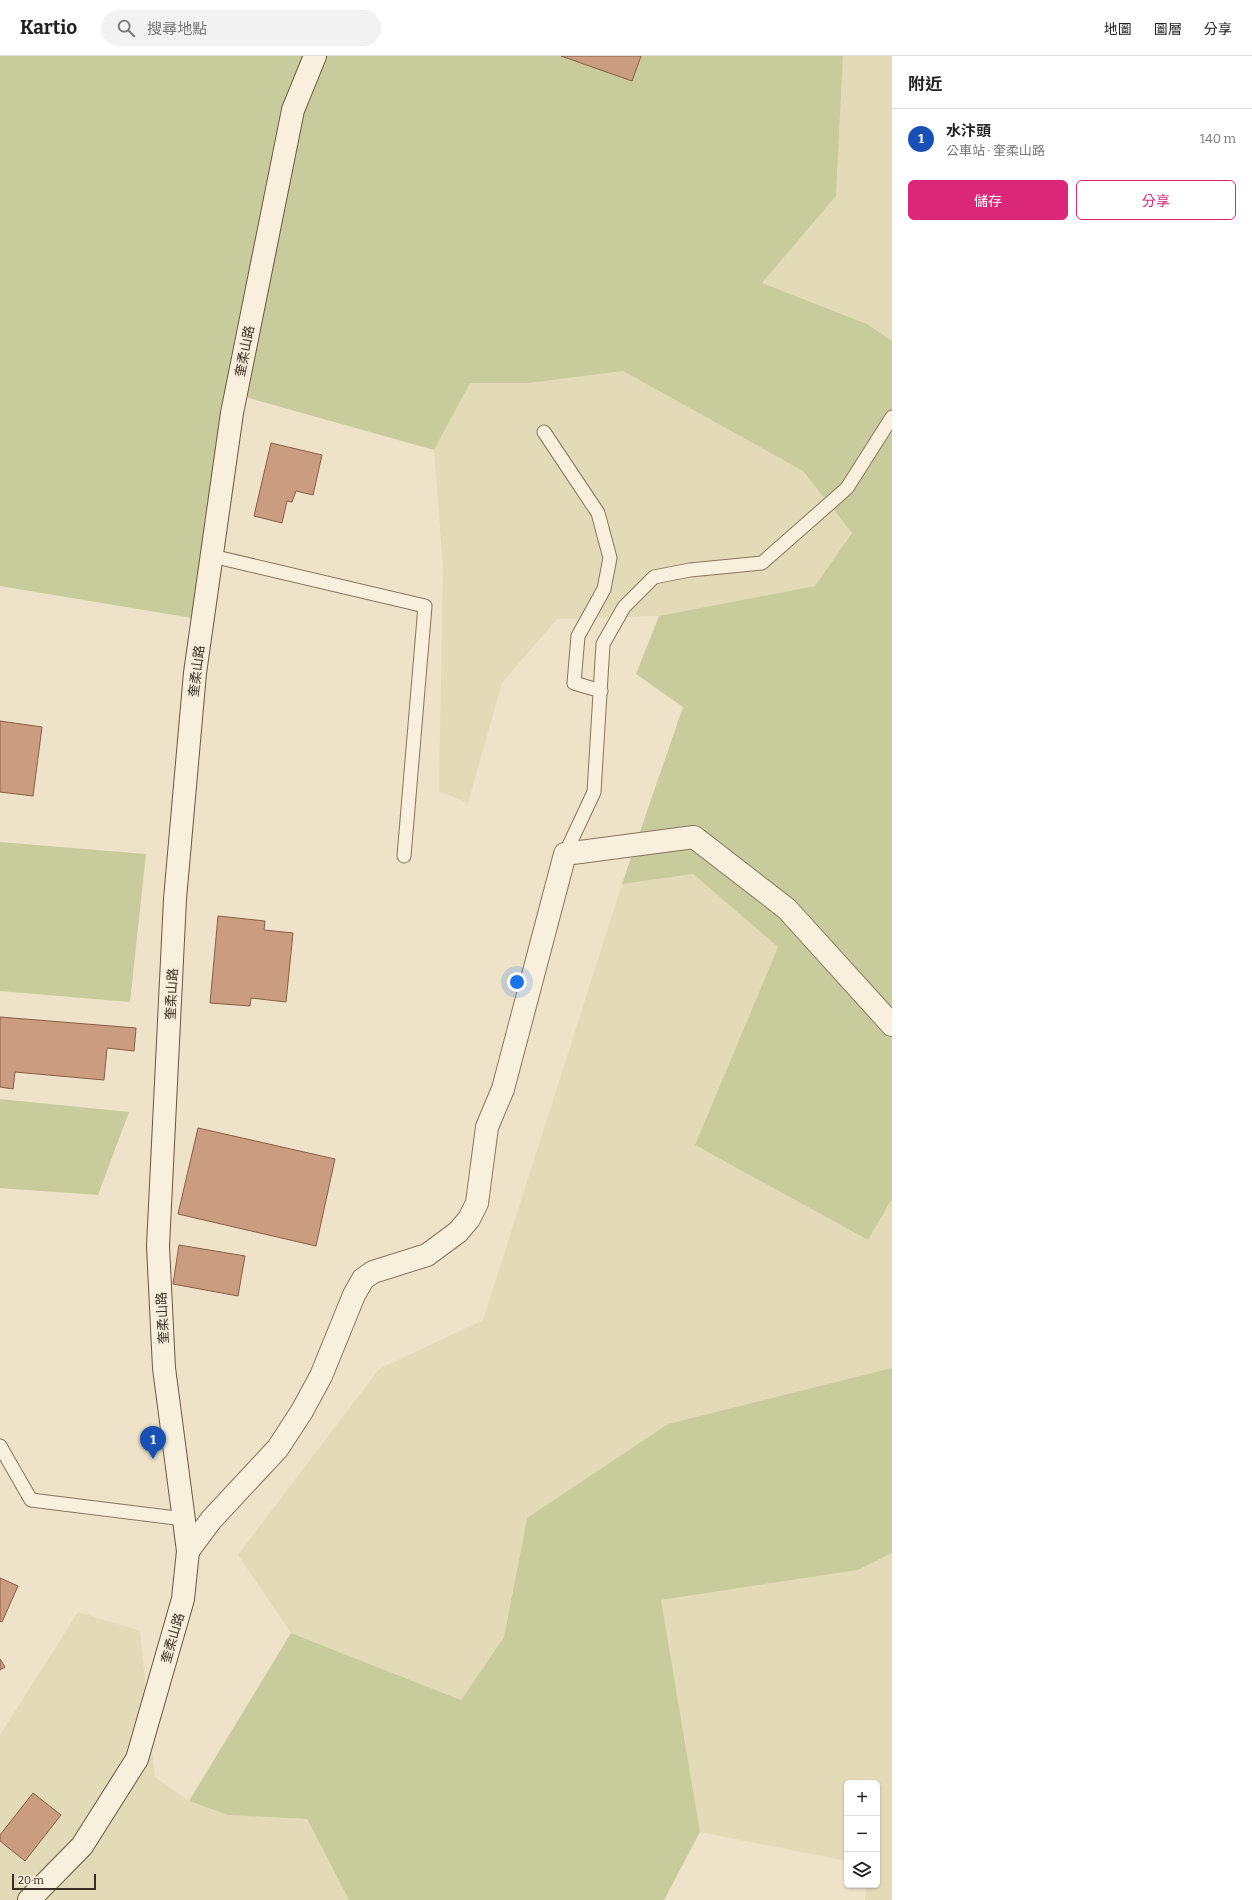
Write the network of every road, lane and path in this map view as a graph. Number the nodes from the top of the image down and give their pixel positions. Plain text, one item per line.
1 (315, 56) edge
2 (892, 417) edge
3 (544, 432) dead end
4 (212, 556) junction
5 (600, 691) junction
6 (565, 854) junction
7 (404, 856) dead end
8 (892, 1025) edge
9 (0, 1446) edge
10 (184, 1519) junction
11 (188, 1551) junction
12 (30, 1900) edge

1 - 4 street, 奎柔山路
2 - 5 lane
3 - 5 lane
4 - 7 lane
4 - 10 street, 奎柔山路
5 - 6 lane
6 - 8 street
6 - 11 street
9 - 10 lane
10 - 11 street, 奎柔山路
11 - 12 street, 奎柔山路

